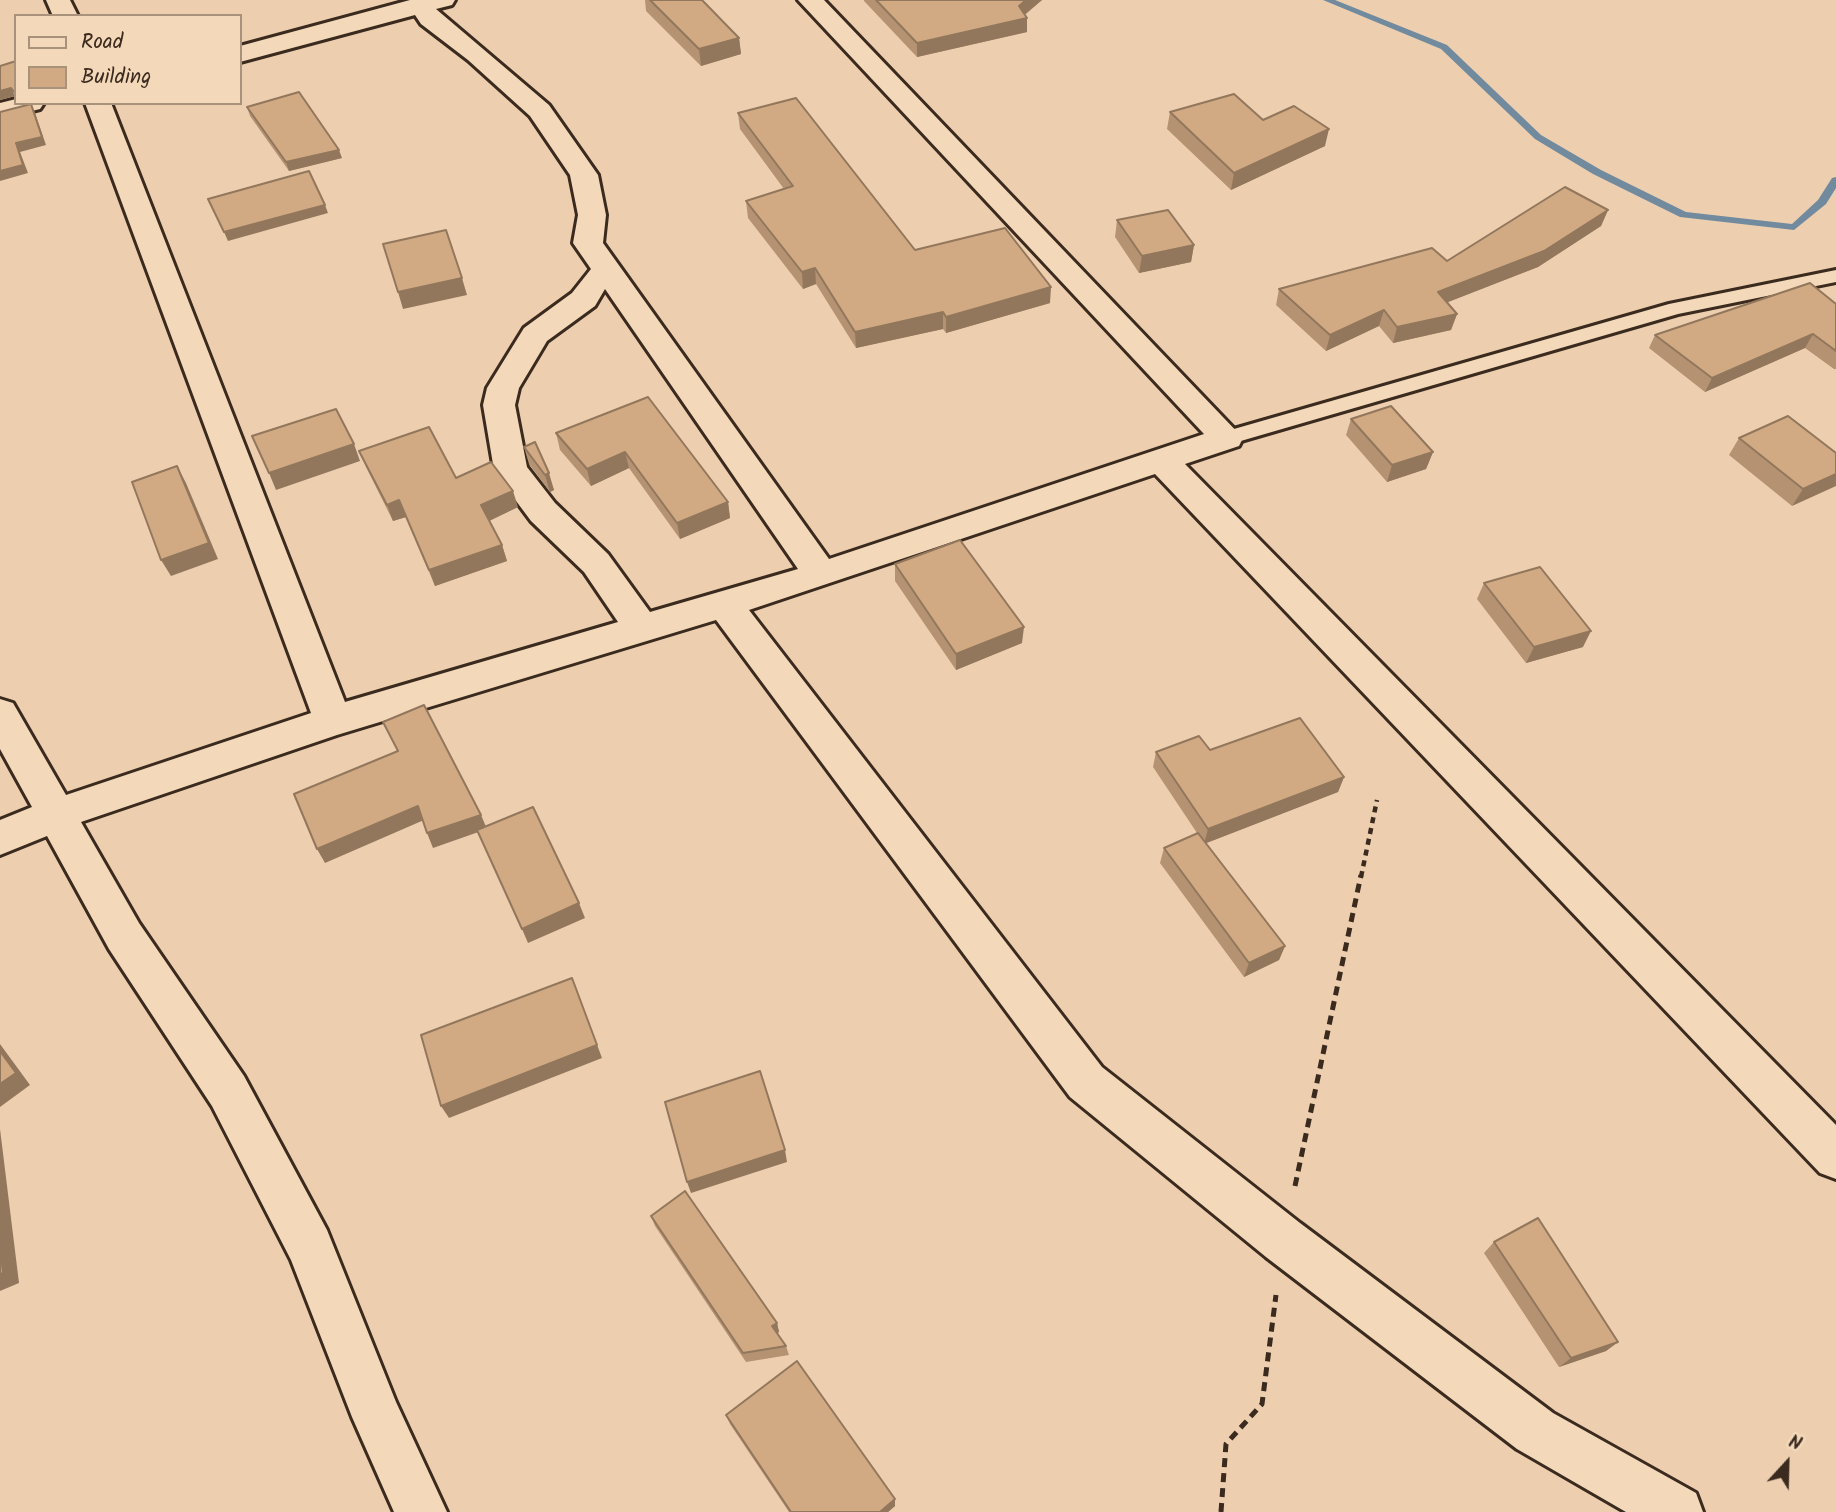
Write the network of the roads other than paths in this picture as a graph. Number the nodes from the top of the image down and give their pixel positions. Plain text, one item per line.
1 (810, 0) edge
2 (429, 2) edge
3 (242, 53) edge
4 (23, 105) edge
5 (99, 105) edge
6 (0, 111) edge
7 (607, 271) junction
8 (1836, 276) edge
9 (1227, 438) junction
10 (1161, 460) junction
11 (821, 575) junction
12 (724, 604) junction
13 (642, 629) junction
14 (0, 715) edge
15 (333, 720) junction
16 (58, 814) junction
17 (0, 838) edge
18 (1836, 1157) edge
19 (421, 1512) edge
20 (1677, 1512) edge

1 - 9 street
2 - 3 street
2 - 7 street
4 - 6 street
5 - 15 street
7 - 11 street
7 - 13 street
8 - 9 lane
9 - 10 street
10 - 11 street
10 - 18 street
11 - 12 street
12 - 13 street
12 - 20 street
13 - 15 street
14 - 16 street
15 - 16 street
16 - 17 street
16 - 19 street

